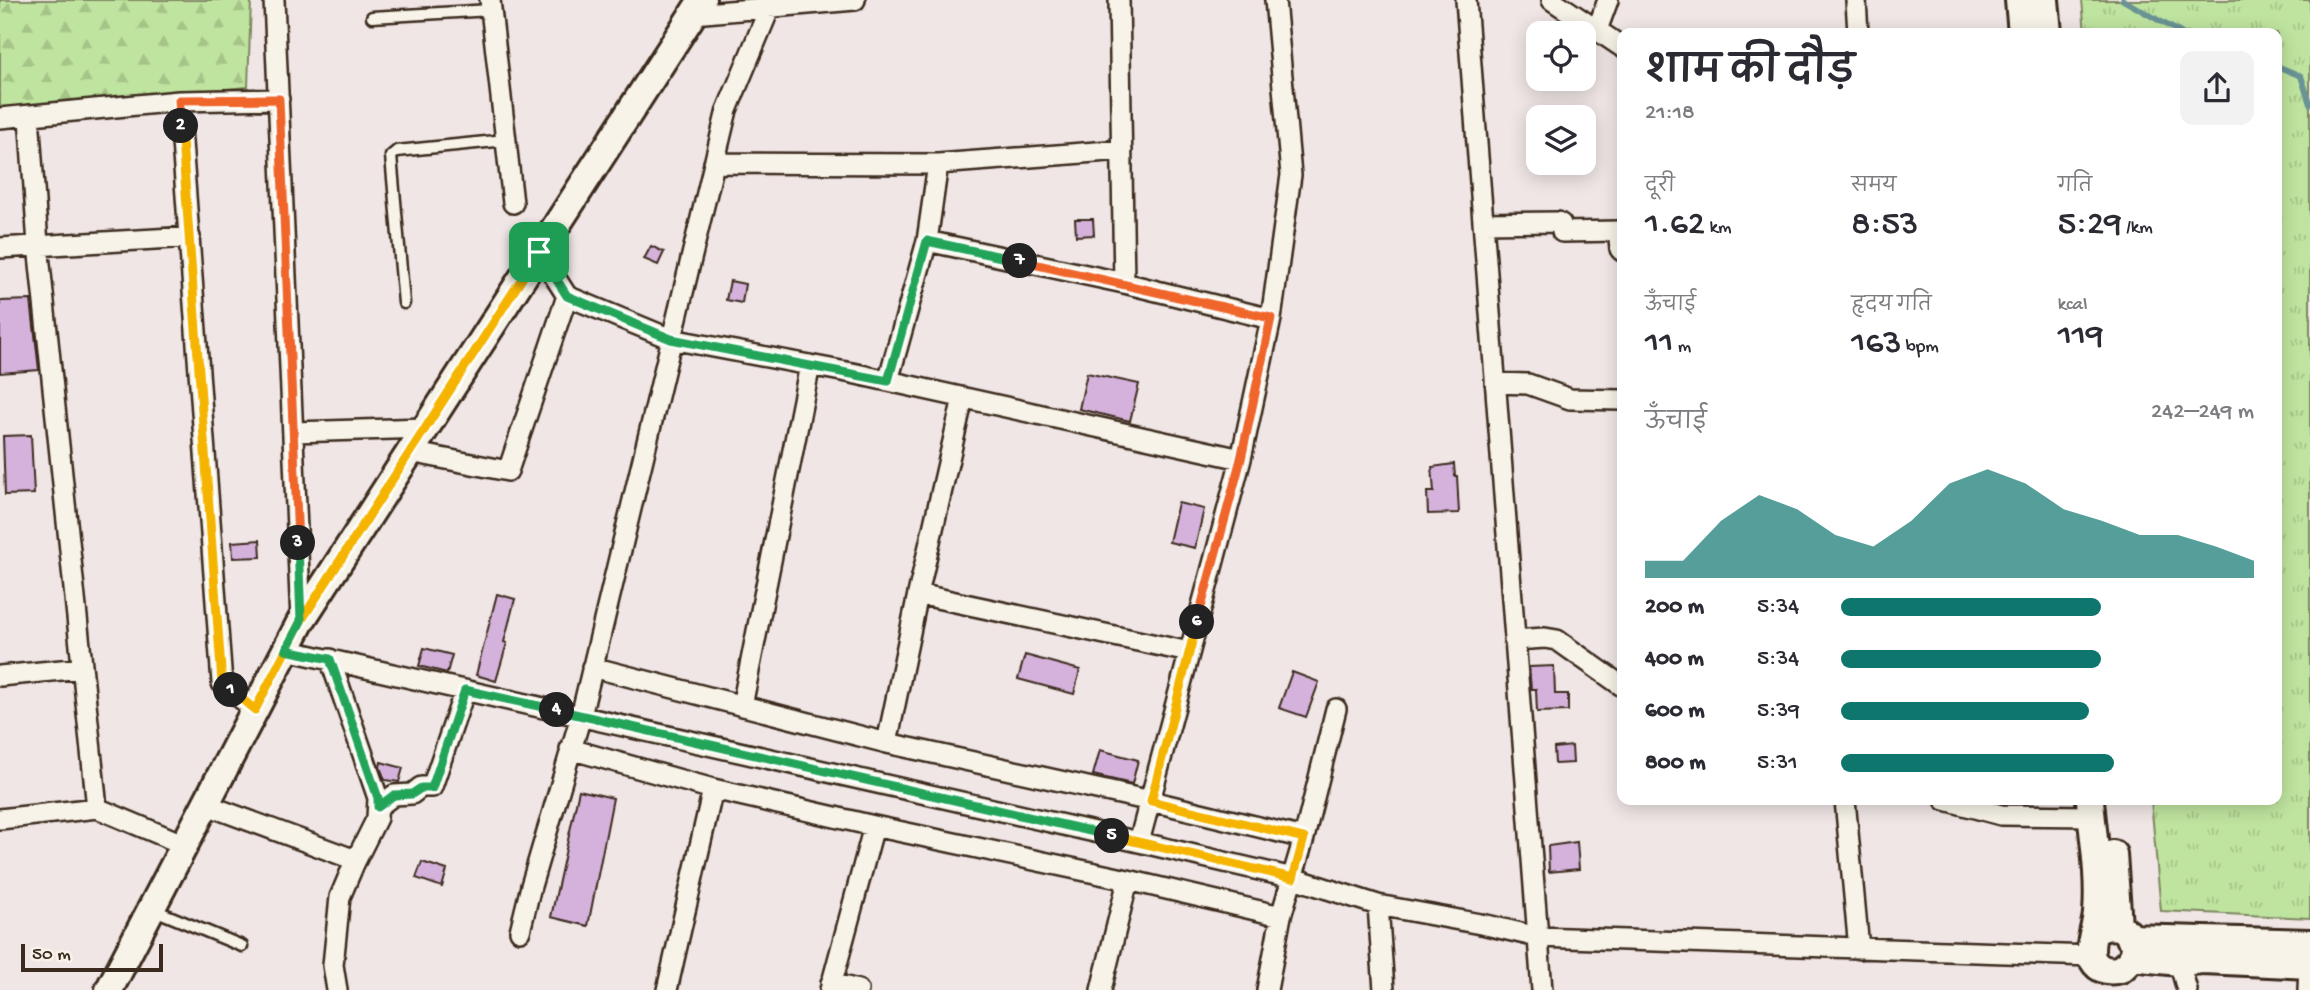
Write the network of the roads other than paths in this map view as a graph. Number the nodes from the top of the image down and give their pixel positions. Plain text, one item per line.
1 (274, 0) edge
2 (855, 0) edge
3 (1119, 0) edge
4 (1275, 0) edge
5 (1466, 0) edge
6 (1552, 0) edge
7 (1608, 0) edge
8 (1856, 0) edge
9 (2019, 0) edge
10 (2045, 0) edge
11 (491, 5) edge
12 (698, 7) edge
13 (770, 7) junction
14 (373, 17) dead end
15 (1858, 28) edge
16 (2022, 28) edge
17 (2048, 28) edge
18 (1597, 30) junction
19 (1617, 44) edge
20 (279, 99) junction
21 (179, 100) junction
22 (29, 116) junction
23 (0, 118) edge
24 (506, 140) junction
25 (1122, 150) junction
26 (714, 163) junction
27 (938, 164) junction
28 (513, 202) dead end
29 (1484, 223) junction
30 (1617, 231) edge
31 (190, 237) junction
32 (927, 241) junction
33 (38, 245) junction
34 (0, 248) edge
35 (539, 252) junction
36 (1124, 283) junction
37 (567, 296) junction
38 (404, 303) dead end
39 (1271, 318) junction
40 (671, 339) junction
41 (810, 365) junction
42 (888, 381) junction
43 (1496, 383) junction
44 (963, 398) junction
45 (1617, 400) edge
46 (426, 428) junction
47 (293, 432) junction
48 (410, 452) junction
49 (1241, 459) junction
50 (918, 594) junction
51 (301, 621) junction
52 (1514, 640) junction
53 (286, 650) junction
54 (1189, 652) junction
55 (330, 659) junction
56 (592, 667) junction
57 (82, 668) junction
58 (0, 676) edge
59 (1617, 682) edge
60 (465, 690) junction
61 (742, 706) junction
62 (1336, 709) dead end
63 (255, 710) junction
64 (581, 716) junction
65 (887, 743) junction
66 (570, 749) junction
67 (713, 789) junction
68 (1151, 801) junction
69 (207, 805) junction
70 (1845, 805) edge
71 (1962, 805) edge
72 (2097, 805) edge
73 (378, 807) junction
74 (97, 808) junction
75 (0, 819) edge
76 (874, 826) junction
77 (1304, 838) junction
78 (1139, 842) junction
79 (185, 845) junction
80 (354, 864) junction
81 (1293, 878) junction
82 (1128, 880) junction
83 (1378, 905) junction
84 (151, 909) junction
85 (1281, 916) junction
86 (520, 931) dead end
87 (1538, 937) junction
88 (242, 946) dead end
89 (1859, 949) junction
90 (2112, 958) edge
91 (2179, 962) junction
92 (2309, 965) edge
93 (830, 987) edge
94 (109, 990) edge
95 (337, 990) edge
96 (667, 990) edge
97 (858, 990) edge
98 (1101, 990) edge
99 (1267, 990) edge
100 (1384, 990) edge
101 (1542, 990) edge
102 (2187, 990) edge

1 - 20 street
2 - 13 street
3 - 25 street
4 - 39 street
5 - 29 street
6 - 18 street
7 - 18 street
8 - 15 street
9 - 16 street
10 - 17 street
11 - 14 lane
11 - 24 street
12 - 13 street
12 - 35 street
13 - 26 street
18 - 19 street
20 - 21 street
20 - 47 street
21 - 22 street
21 - 31 street
22 - 23 street
22 - 33 street
24 - 28 street
24 - 38 lane
25 - 27 street
25 - 36 street
26 - 27 street
26 - 40 street
27 - 32 street
29 - 30 street
29 - 43 street
31 - 33 street
31 - 63 street
32 - 36 street
32 - 42 street
33 - 34 street
33 - 57 street
35 - 37 street
35 - 46 street
36 - 39 street
37 - 40 street
37 - 48 street
39 - 49 street
40 - 41 street
40 - 56 street
41 - 42 street
41 - 61 street
42 - 44 street
43 - 45 street
43 - 52 street
44 - 49 street
44 - 50 street
46 - 47 street
46 - 48 street
47 - 51 street
48 - 51 street
49 - 54 street
50 - 54 street
50 - 65 street
51 - 53 street
52 - 59 street
52 - 87 street
53 - 55 street
53 - 63 street
54 - 68 street
55 - 60 street
55 - 73 street
56 - 61 street
56 - 64 street
57 - 58 street
57 - 74 street
60 - 64 street
60 - 73 street
61 - 65 street
62 - 77 street
63 - 69 street
64 - 66 street
64 - 78 street
65 - 68 street
66 - 67 street
66 - 86 street
67 - 76 street
67 - 96 street
68 - 77 street
68 - 78 street
69 - 79 street
69 - 80 street
70 - 89 street
71 - 72 street
72 - 90 street
73 - 80 street
74 - 75 street
74 - 79 street
76 - 82 street
76 - 93 street
77 - 81 street
78 - 81 street
79 - 84 street
80 - 95 street
81 - 83 street
81 - 85 street
82 - 85 street
82 - 98 street
83 - 87 street
83 - 100 street
84 - 88 lane
84 - 94 street
85 - 99 street
87 - 89 street
87 - 101 street
89 - 90 street
90 - 91 street
90 - 92 street
91 - 92 street
91 - 102 street
93 - 97 street

